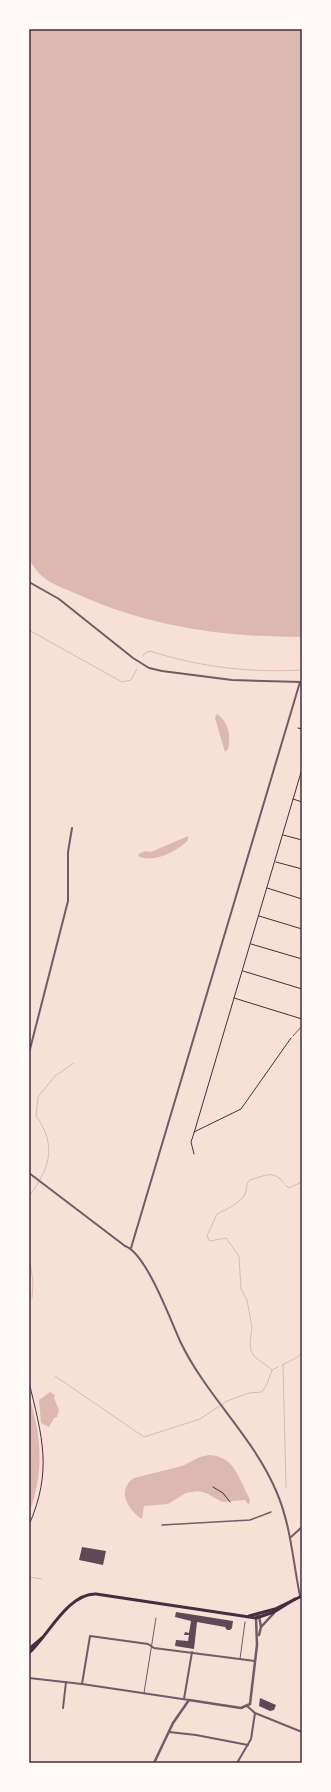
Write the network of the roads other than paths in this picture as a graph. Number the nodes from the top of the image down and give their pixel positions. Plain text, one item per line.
1 (29, 582) edge
2 (301, 682) edge
3 (72, 828) dead end
4 (302, 1026) edge
5 (293, 1036) road end
6 (29, 1053) edge
7 (29, 1173) edge
8 (131, 1248) junction
9 (271, 1512) dead end
10 (162, 1525) dead end
11 (302, 1527) edge
12 (291, 1538) junction
13 (301, 1596) edge
14 (295, 1599) junction
15 (274, 1612) junction
16 (258, 1614) junction
17 (247, 1616) junction
18 (156, 1618) dead end
19 (258, 1618) junction
20 (245, 1622) dead end
21 (261, 1627) junction
22 (45, 1635) junction
23 (258, 1637) junction
24 (151, 1646) junction
25 (29, 1649) edge
26 (192, 1652) junction
27 (29, 1653) edge
28 (240, 1659) junction
29 (255, 1661) junction
30 (30, 1677) edge
31 (66, 1682) junction
32 (82, 1684) junction
33 (144, 1693) junction
34 (184, 1699) junction
35 (189, 1700) junction
36 (247, 1706) junction
37 (63, 1708) dead end
38 (255, 1713) junction
39 (168, 1732) junction
40 (302, 1732) edge
41 (248, 1745) junction
42 (154, 1763) edge
43 (237, 1763) edge

1 - 2 street
2 - 8 street
3 - 6 street
4 - 5 lane
7 - 8 street
8 - 12 street
9 - 10 street
11 - 12 street
12 - 13 street
13 - 14 main road
14 - 15 main road
14 - 16 main road
15 - 19 main road
15 - 21 street
16 - 17 main road
16 - 19 street
17 - 19 main road
17 - 22 main road
18 - 24 lane
19 - 21 street
19 - 23 street
20 - 28 lane
21 - 23 street
22 - 25 main road
22 - 27 main road
23 - 29 street
24 - 26 street
24 - 32 street
24 - 33 lane
26 - 28 street
26 - 34 street
28 - 29 street
29 - 36 street
30 - 31 street
31 - 32 street
31 - 37 street
32 - 33 street
33 - 34 street
34 - 35 street
35 - 36 street
35 - 39 street
36 - 38 street
38 - 40 street
38 - 41 street
39 - 41 street
39 - 42 street
41 - 43 street

